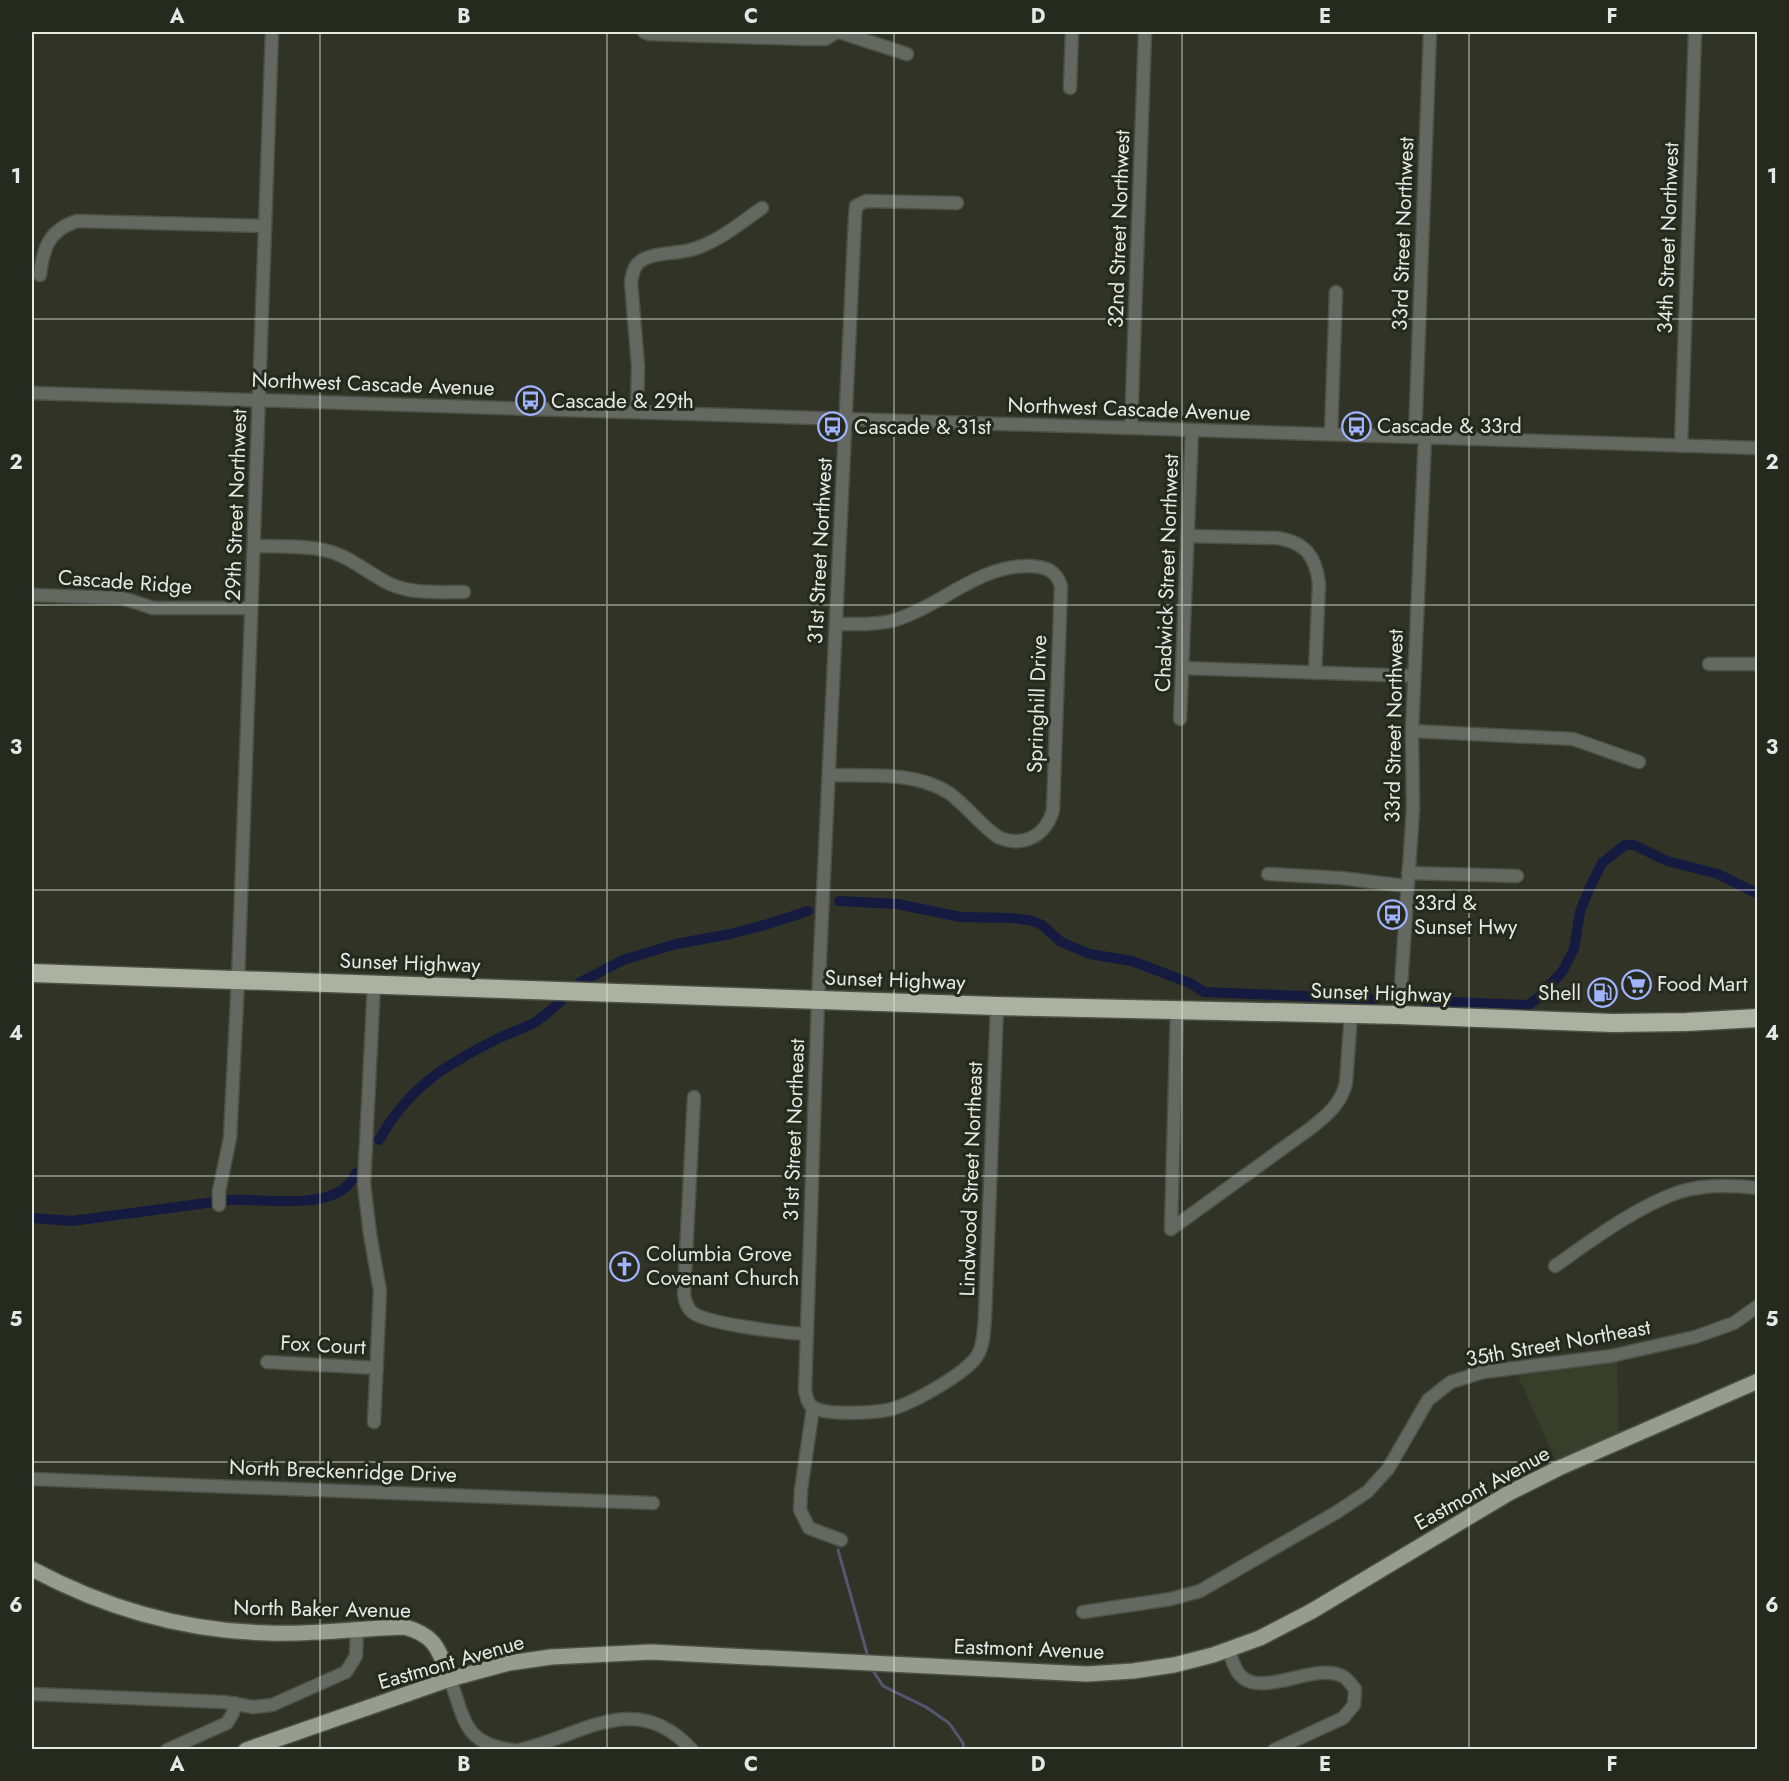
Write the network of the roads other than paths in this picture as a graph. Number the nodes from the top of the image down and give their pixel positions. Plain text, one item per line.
1 (272, 32) edge
2 (644, 32) edge
3 (838, 32) edge
4 (1072, 32) edge
5 (1145, 32) edge
6 (1430, 32) edge
7 (1695, 32) edge
8 (907, 54) dead end
9 (1070, 87) dead end
10 (957, 203) dead end
11 (762, 208) dead end
12 (265, 226) junction
13 (40, 275) dead end
14 (1336, 292) dead end
15 (32, 393) edge
16 (260, 400) junction
17 (637, 412) junction
18 (846, 419) junction
19 (1131, 428) junction
20 (1192, 430) junction
21 (1331, 434) junction
22 (1420, 437) junction
23 (1680, 446) junction
24 (1758, 448) edge
25 (1189, 536) junction
26 (254, 546) junction
27 (464, 592) dead end
28 (32, 596) edge
29 (252, 608) junction
30 (836, 624) junction
31 (1709, 664) dead end
32 (1758, 664) edge
33 (1182, 668) junction
34 (1315, 673) junction
35 (1414, 676) junction
36 (1180, 719) dead end
37 (1412, 731) junction
38 (1639, 762) dead end
39 (829, 775) junction
40 (1408, 873) junction
41 (1268, 874) dead end
42 (1517, 876) dead end
43 (1406, 886) junction
44 (32, 973) edge
45 (238, 980) junction
46 (374, 984) junction
47 (818, 1000) junction
48 (997, 1006) junction
49 (1177, 1010) junction
50 (1352, 1014) junction
51 (1399, 1015) junction
52 (1758, 1018) edge
53 (694, 1097) dead end
54 (1758, 1188) edge
55 (219, 1205) dead end
56 (1555, 1266) dead end
57 (1758, 1306) edge
58 (807, 1334) junction
59 (267, 1362) dead end
60 (377, 1368) junction
61 (1758, 1381) edge
62 (813, 1408) junction
63 (374, 1422) dead end
64 (32, 1479) edge
65 (653, 1503) dead end
66 (841, 1540) dead end
67 (32, 1569) edge
68 (1083, 1612) dead end
69 (357, 1629) junction
70 (1228, 1650) junction
71 (450, 1680) junction
72 (32, 1694) edge
73 (234, 1703) junction
74 (167, 1749) edge
75 (246, 1749) edge
76 (517, 1749) edge
77 (692, 1749) edge
78 (1274, 1749) edge

1 - 12 street, 29th Street Northwest
2 - 3 street
3 - 8 street
4 - 9 street
5 - 19 street, 32nd Street Northwest
6 - 22 street, 33rd Street Northwest
7 - 23 street, 34th Street Northwest
10 - 18 street, 31st Street Northwest
11 - 17 street
12 - 13 street
12 - 16 street, 29th Street Northwest
14 - 21 street
15 - 16 street, Northwest Cascade Avenue
16 - 17 street, Northwest Cascade Avenue
16 - 26 street, 29th Street Northwest
17 - 18 street, Northwest Cascade Avenue
18 - 19 street, Northwest Cascade Avenue
18 - 30 street, 31st Street Northwest
19 - 20 street, Northwest Cascade Avenue
20 - 21 street, Northwest Cascade Avenue
20 - 25 street, Chadwick Street Northwest
21 - 22 street, Northwest Cascade Avenue
22 - 23 street, Northwest Cascade Avenue
22 - 35 street, 33rd Street Northwest
23 - 24 street, Northwest Cascade Avenue
25 - 33 street, Chadwick Street Northwest
25 - 34 street
26 - 27 street
26 - 29 street, 29th Street Northwest
28 - 29 street, Cascade Ridge
29 - 45 street, 29th Street Northwest
30 - 39 street, 31st Street Northwest
30 - 39 street, Springhill Drive
31 - 32 street
33 - 34 street
33 - 36 street, Chadwick Street Northwest
34 - 35 street
35 - 37 street, 33rd Street Northwest
37 - 38 street
37 - 40 street, 33rd Street Northwest
39 - 47 street, 31st Street Northwest
40 - 42 street
40 - 43 street, 33rd Street Northwest
41 - 43 street
43 - 51 street, 33rd Street Northwest
44 - 45 highway, Sunset Highway
45 - 46 highway, Sunset Highway
45 - 55 street, 29th Street Northwest
46 - 47 highway, Sunset Highway
46 - 60 street
47 - 48 highway, Sunset Highway
47 - 58 street, 31st Street Northeast
48 - 49 highway, Sunset Highway
48 - 62 street, Lindwood Street Northeast
49 - 50 highway, Sunset Highway
49 - 50 street
50 - 51 highway, Sunset Highway
51 - 52 highway, Sunset Highway
53 - 58 street
54 - 56 street
57 - 68 street, 35th Street Northeast
58 - 62 street, 31st Street Northeast
59 - 60 street, Fox Court
60 - 63 street
61 - 70 main road, Eastmont Avenue
62 - 66 street
64 - 65 street, North Breckenridge Drive
67 - 69 main road, North Baker Avenue
69 - 71 main road, North Baker Avenue
69 - 73 street
70 - 71 main road, Eastmont Avenue
70 - 78 street
71 - 75 main road, Eastmont Avenue
71 - 76 street
72 - 73 street
73 - 74 street
76 - 77 street

